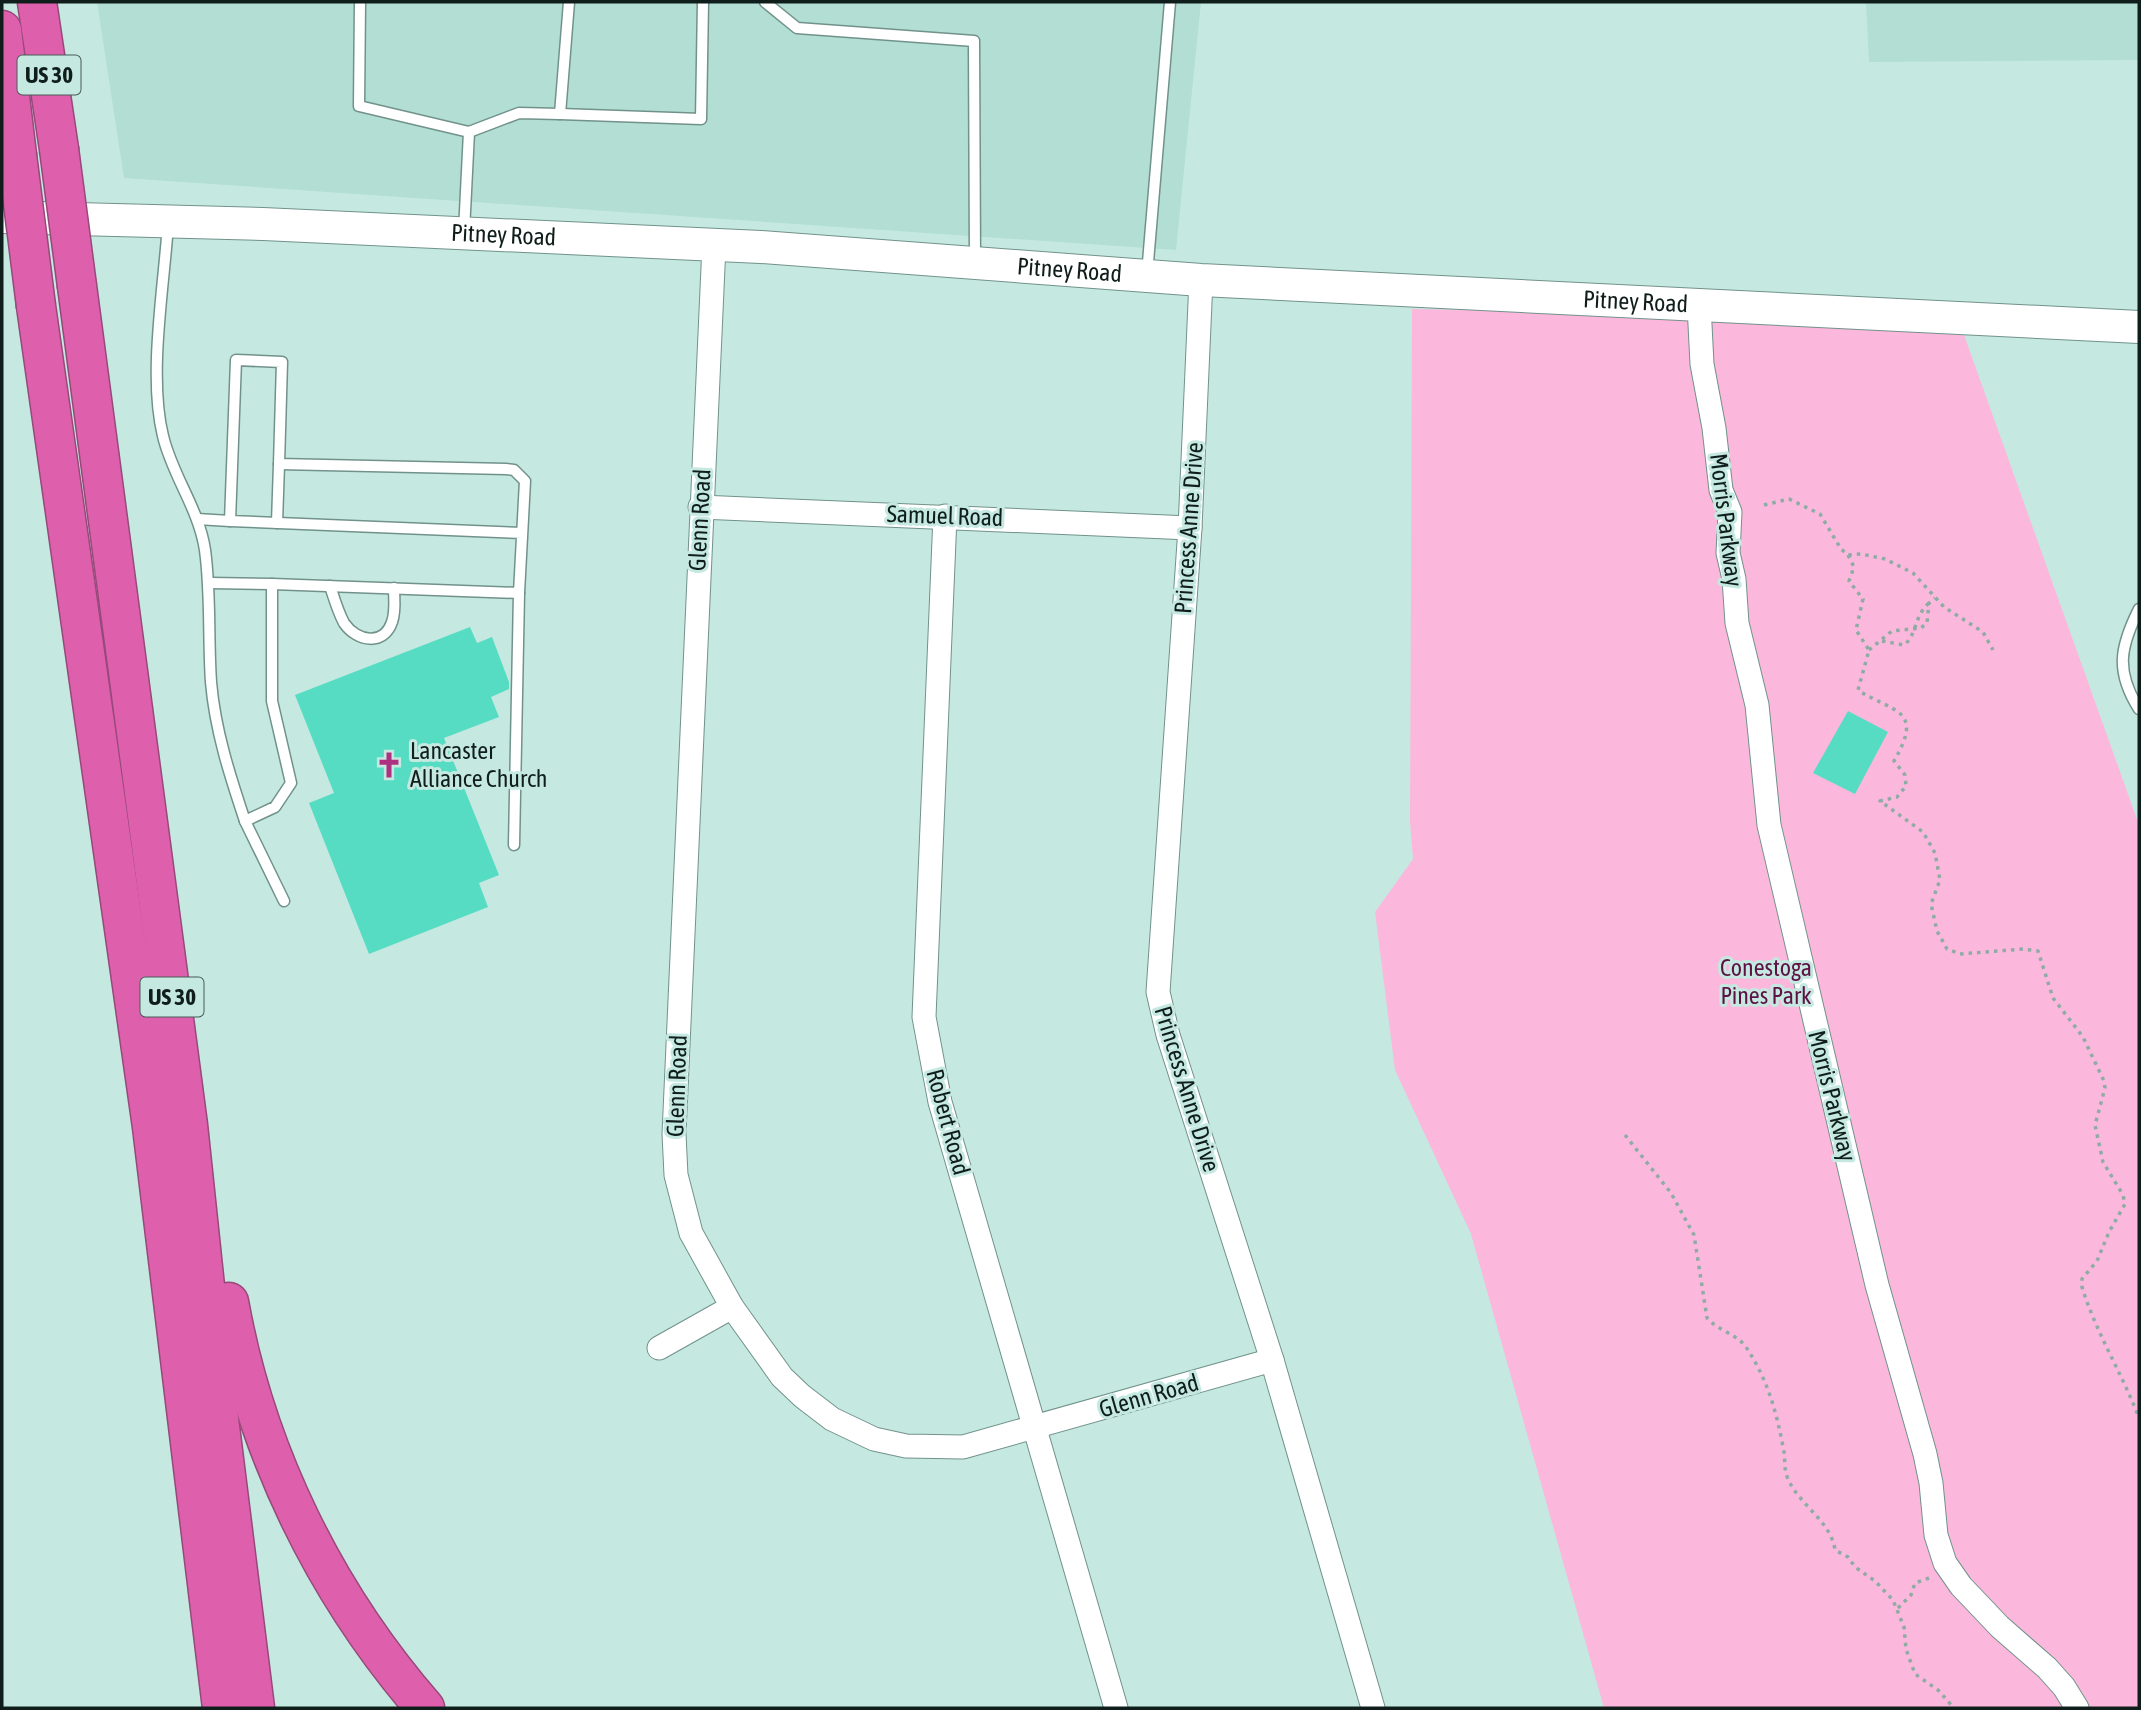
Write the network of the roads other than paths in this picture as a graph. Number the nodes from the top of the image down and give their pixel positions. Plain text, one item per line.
1 (37, 2) edge
2 (360, 2) edge
3 (569, 2) edge
4 (703, 2) edge
5 (765, 2) edge
6 (1170, 2) edge
7 (2, 30) edge
8 (560, 114) junction
9 (469, 132) junction
10 (2, 217) edge
11 (169, 221) junction
12 (464, 234) junction
13 (714, 245) junction
14 (975, 263) junction
15 (1146, 276) junction
16 (1201, 280) junction
17 (1699, 305) junction
18 (2139, 327) edge
19 (279, 464) junction
20 (700, 507) junction
21 (945, 516) junction
22 (197, 519) junction
23 (230, 521) junction
24 (277, 523) junction
25 (1190, 528) junction
26 (522, 533) junction
27 (210, 583) junction
28 (272, 584) junction
29 (330, 586) junction
30 (394, 588) junction
31 (519, 593) junction
32 (2139, 609) edge
33 (2139, 709) edge
34 (245, 821) junction
35 (514, 845) dead end
36 (284, 901) dead end
37 (164, 937) junction
38 (732, 1307) junction
39 (659, 1348) dead end
40 (1272, 1360) junction
41 (1035, 1427) junction
42 (222, 1708) edge
43 (255, 1708) edge
44 (425, 1708) edge
45 (1116, 1708) edge
46 (1373, 1708) edge
47 (2077, 1708) edge

1 - 37 highway, US 30, bridge
2 - 9 lane
3 - 8 lane
4 - 8 lane
5 - 14 lane
6 - 15 lane
7 - 42 highway, US 30, bridge
8 - 9 lane
9 - 12 lane
10 - 11 main road, Pitney Road
11 - 12 main road, Pitney Road
11 - 22 lane
12 - 13 main road, Pitney Road
13 - 14 main road, Pitney Road
13 - 20 street, Glenn Road
14 - 15 main road, Pitney Road
15 - 16 main road, Pitney Road
16 - 17 main road, Pitney Road
16 - 25 street, Princess Anne Drive
17 - 18 main road, Pitney Road
17 - 47 street, Morris Parkway
19 - 23 lane
19 - 24 lane
19 - 26 lane
20 - 21 street, Samuel Road
20 - 38 street, Glenn Road
21 - 25 street, Samuel Road
21 - 41 street, Robert Road
22 - 23 lane
22 - 27 lane
23 - 24 lane
24 - 26 lane
25 - 40 street, Princess Anne Drive
26 - 31 lane
27 - 28 lane
27 - 34 lane
28 - 29 lane
28 - 34 lane
29 - 30 lane
29 - 30 lane
30 - 31 lane
31 - 35 lane
32 - 33 lane
34 - 36 lane
37 - 43 highway, US 30
37 - 44 highway
38 - 39 street
38 - 41 street, Glenn Road
40 - 41 street, Glenn Road
40 - 46 street, Princess Anne Drive
41 - 45 street, Robert Road

